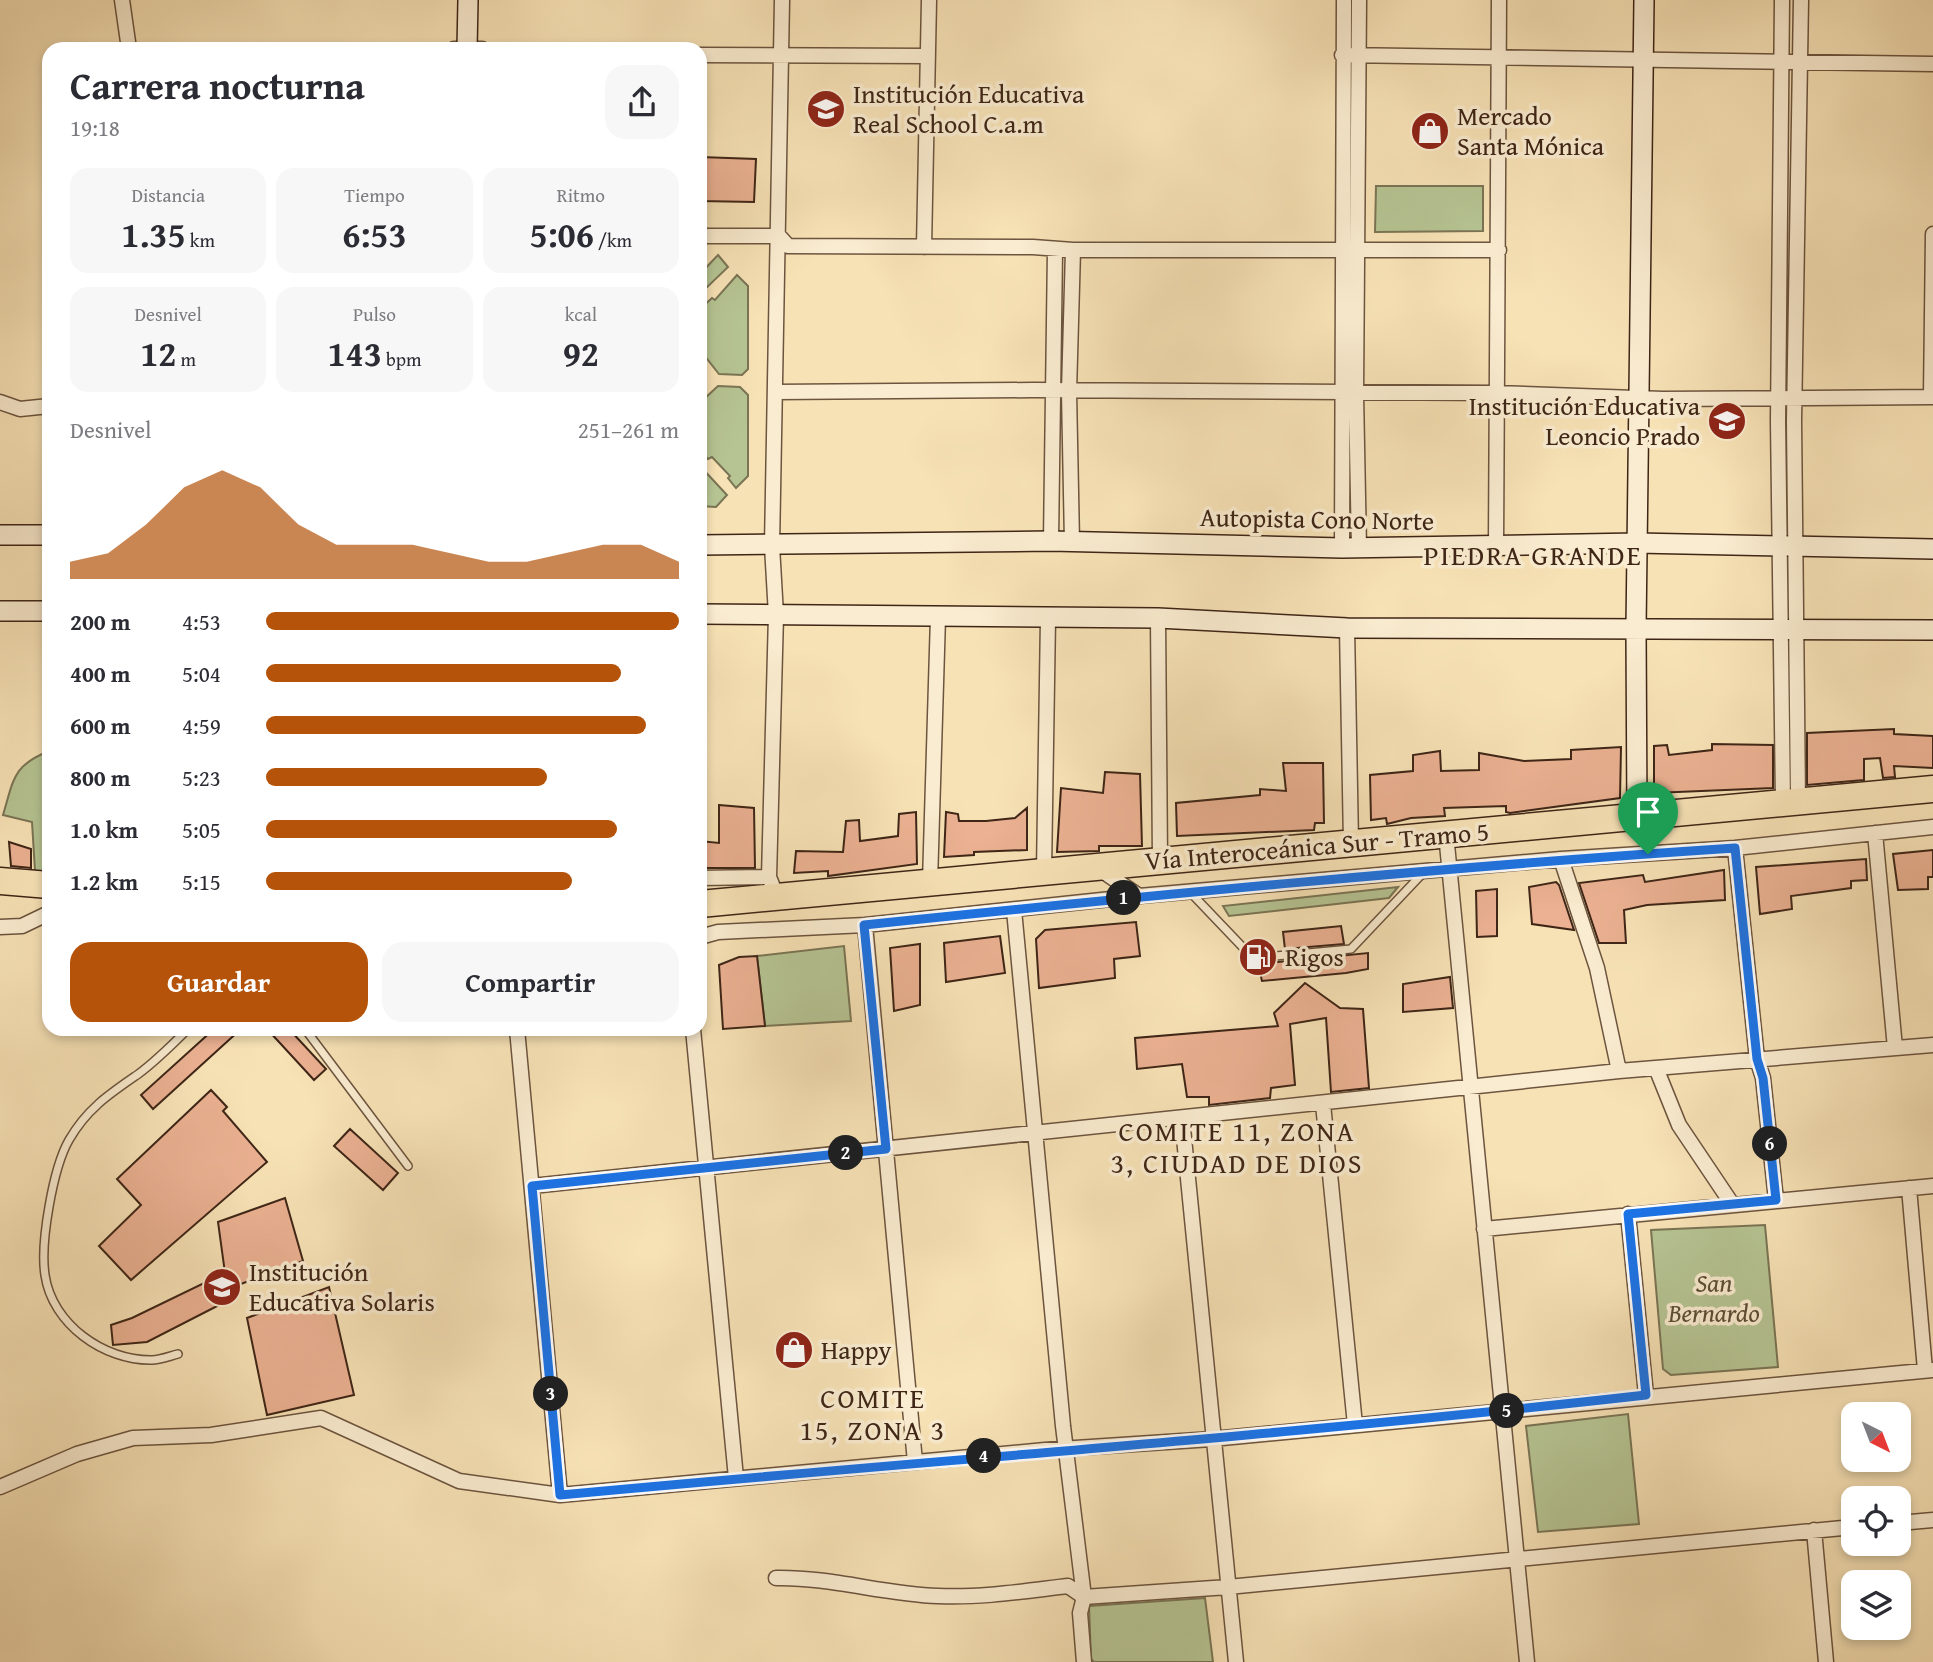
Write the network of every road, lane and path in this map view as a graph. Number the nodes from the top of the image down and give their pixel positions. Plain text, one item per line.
1 (122, 0) edge
2 (468, 0) edge
3 (782, 0) edge
4 (929, 0) edge
5 (1344, 0) edge
6 (1359, 0) edge
7 (1499, 0) edge
8 (1644, 0) edge
9 (1782, 0) edge
10 (1801, 0) edge
11 (128, 42) edge
12 (467, 42) edge
13 (707, 55) edge
14 (928, 55) junction
15 (1342, 55) junction
16 (1358, 56) junction
17 (782, 57) junction
18 (1499, 58) junction
19 (1643, 60) junction
20 (1781, 63) junction
21 (1801, 64) junction
22 (1933, 64) edge
23 (1933, 234) edge
24 (707, 236) edge
25 (779, 236) junction
26 (924, 247) junction
27 (1341, 249) junction
28 (1357, 249) junction
29 (1055, 250) junction
30 (1073, 250) junction
31 (1499, 250) junction
32 (1052, 391) junction
33 (776, 392) junction
34 (1069, 392) junction
35 (1496, 393) junction
36 (1340, 394) junction
37 (1356, 394) junction
38 (1777, 397) junction
39 (1794, 397) junction
40 (1932, 397) edge
41 (1638, 398) junction
42 (0, 402) edge
43 (42, 407) edge
44 (0, 535) edge
45 (42, 535) edge
46 (1051, 541) junction
47 (1072, 542) junction
48 (1637, 543) junction
49 (707, 545) edge
50 (772, 546) junction
51 (1496, 546) junction
52 (1786, 547) junction
53 (1350, 548) junction
54 (1933, 550) edge
55 (0, 611) edge
56 (42, 611) edge
57 (707, 614) edge
58 (776, 615) junction
59 (938, 617) junction
60 (1048, 618) junction
61 (1158, 618) junction
62 (1347, 628) junction
63 (1636, 629) junction
64 (1787, 629) junction
65 (1933, 630) edge
66 (1933, 789) edge
67 (1791, 802) junction
68 (1637, 817) junction
69 (1933, 827) edge
70 (1875, 833) junction
71 (1446, 834) junction
72 (1351, 843) junction
73 (1735, 848) junction
74 (1561, 859) junction
75 (1160, 861) junction
76 (1097, 867) junction
77 (1450, 869) junction
78 (1044, 872) junction
79 (1423, 872) junction
80 (4, 877) edge
81 (707, 879) edge
82 (930, 882) junction
83 (42, 885) edge
84 (773, 887) junction
85 (1189, 892) junction
86 (1139, 896) junction
87 (707, 902) edge
88 (1014, 909) junction
89 (42, 916) edge
90 (864, 925) junction
91 (0, 927) edge
92 (707, 935) edge
93 (180, 1036) edge
94 (310, 1036) edge
95 (518, 1036) edge
96 (694, 1036) edge
97 (1933, 1045) edge
98 (1895, 1048) junction
99 (1757, 1059) junction
100 (1656, 1068) junction
101 (1619, 1071) junction
102 (1471, 1088) junction
103 (1323, 1104) junction
104 (1182, 1118) junction
105 (1033, 1131) junction
106 (886, 1149) junction
107 (408, 1166) dead end
108 (704, 1167) junction
109 (532, 1186) junction
110 (1933, 1186) edge
111 (1909, 1188) junction
112 (1776, 1200) junction
113 (1732, 1204) junction
114 (1628, 1214) junction
115 (1484, 1229) junction
116 (178, 1354) dead end
117 (1929, 1370) edge
118 (1646, 1395) junction
119 (1501, 1411) junction
120 (1355, 1424) junction
121 (1212, 1439) junction
122 (1065, 1451) junction
123 (915, 1462) junction
124 (736, 1478) junction
125 (0, 1487) edge
126 (560, 1495) junction
127 (1933, 1520) edge
128 (1911, 1522) edge
129 (1841, 1528) edge
130 (1814, 1530) junction
131 (1517, 1559) junction
132 (776, 1578) dead end
133 (1228, 1587) junction
134 (1084, 1597) junction
135 (1084, 1662) edge
136 (1236, 1662) edge
137 (1527, 1662) edge
138 (1826, 1662) edge

1 - 11 street
2 - 12 main road
3 - 17 street
4 - 14 street
5 - 15 street
6 - 16 street
7 - 18 street
8 - 19 main road
9 - 20 street
10 - 21 street
13 - 17 street
14 - 17 street
14 - 26 street
15 - 16 street
15 - 27 street
16 - 18 street
16 - 28 street
17 - 25 street
18 - 19 street
18 - 31 street
19 - 20 street
19 - 41 main road
20 - 21 street
20 - 38 street
21 - 22 street
21 - 39 street
23 - 40 street
24 - 25 street
25 - 26 street
25 - 33 street
26 - 29 street
27 - 28 street
27 - 30 street
27 - 36 street
28 - 31 street
28 - 37 street
29 - 30 street
29 - 32 street
30 - 34 street
31 - 35 street
32 - 33 street
32 - 34 street
32 - 46 street
33 - 50 street
34 - 36 street
34 - 47 street
35 - 37 street
35 - 41 street
35 - 51 street
36 - 37 street
36 - 53 street
37 - 53 street
38 - 39 street
38 - 41 street
38 - 52 street
39 - 40 street
39 - 52 street
41 - 48 main road
42 - 43 street
44 - 45 main road
46 - 47 main road, Autopista Cono Norte
46 - 50 main road, Autopista Cono Norte
47 - 53 main road, Autopista Cono Norte
48 - 51 main road, Autopista Cono Norte
48 - 52 main road, Autopista Cono Norte
48 - 63 main road
49 - 50 main road, Autopista Cono Norte
50 - 58 street
51 - 53 main road, Autopista Cono Norte
52 - 54 main road, Autopista Cono Norte
52 - 64 street
55 - 56 main road
57 - 58 main road
58 - 59 main road
58 - 84 street
59 - 60 main road
59 - 82 street
60 - 61 main road
60 - 78 street
61 - 62 main road
61 - 75 street
62 - 63 main road
62 - 72 street
63 - 64 main road
63 - 68 main road
64 - 65 main road
64 - 67 street
66 - 67 highway, Vía Interoceánica Sur - Tramo 5
67 - 68 highway, Vía Interoceánica Sur - Tramo 5
68 - 71 highway, Vía Interoceánica Sur - Tramo 5
69 - 70 street
70 - 73 street
70 - 98 street
71 - 72 highway, Vía Interoceánica Sur - Tramo 5
71 - 77 street
72 - 75 highway, Vía Interoceánica Sur - Tramo 5
73 - 74 street
73 - 99 street
74 - 77 street
74 - 101 street
75 - 76 highway, Vía Interoceánica Sur - Tramo 5
76 - 78 highway, Vía Interoceánica Sur - Tramo 5
76 - 86 street
77 - 79 street
77 - 102 street
78 - 82 highway, Vía Interoceánica Sur - Tramo 5
79 - 85 street
79 - 85 lane
80 - 83 highway
81 - 84 street
82 - 84 highway, Vía Interoceánica Sur - Tramo 5
84 - 87 highway, Vía Interoceánica Sur - Tramo 5
85 - 86 street
86 - 88 street
88 - 90 street
88 - 105 street
89 - 91 street
90 - 92 street
90 - 106 street
93 - 116 lane
94 - 107 lane
95 - 109 street
96 - 108 street
97 - 98 street
98 - 99 street
99 - 100 street
99 - 112 street
100 - 101 street
100 - 113 street
101 - 102 street
102 - 103 street
102 - 115 street
103 - 104 street
103 - 120 street
104 - 105 street
104 - 121 street
105 - 106 street
105 - 122 street
106 - 108 street
106 - 123 street
108 - 109 street
108 - 124 street
109 - 126 street
110 - 111 street
111 - 112 street
111 - 117 street
112 - 113 street
113 - 114 street
114 - 115 street
114 - 118 street
115 - 119 street
117 - 118 street
118 - 119 street
119 - 120 street
119 - 131 street
120 - 121 street
121 - 122 street
121 - 133 street
122 - 123 street
122 - 134 street
123 - 124 street
124 - 126 street
125 - 126 street
127 - 128 street
129 - 130 street
130 - 131 street
130 - 138 street
131 - 133 street
131 - 137 street
132 - 134 street
133 - 134 street
133 - 136 street
134 - 135 street

